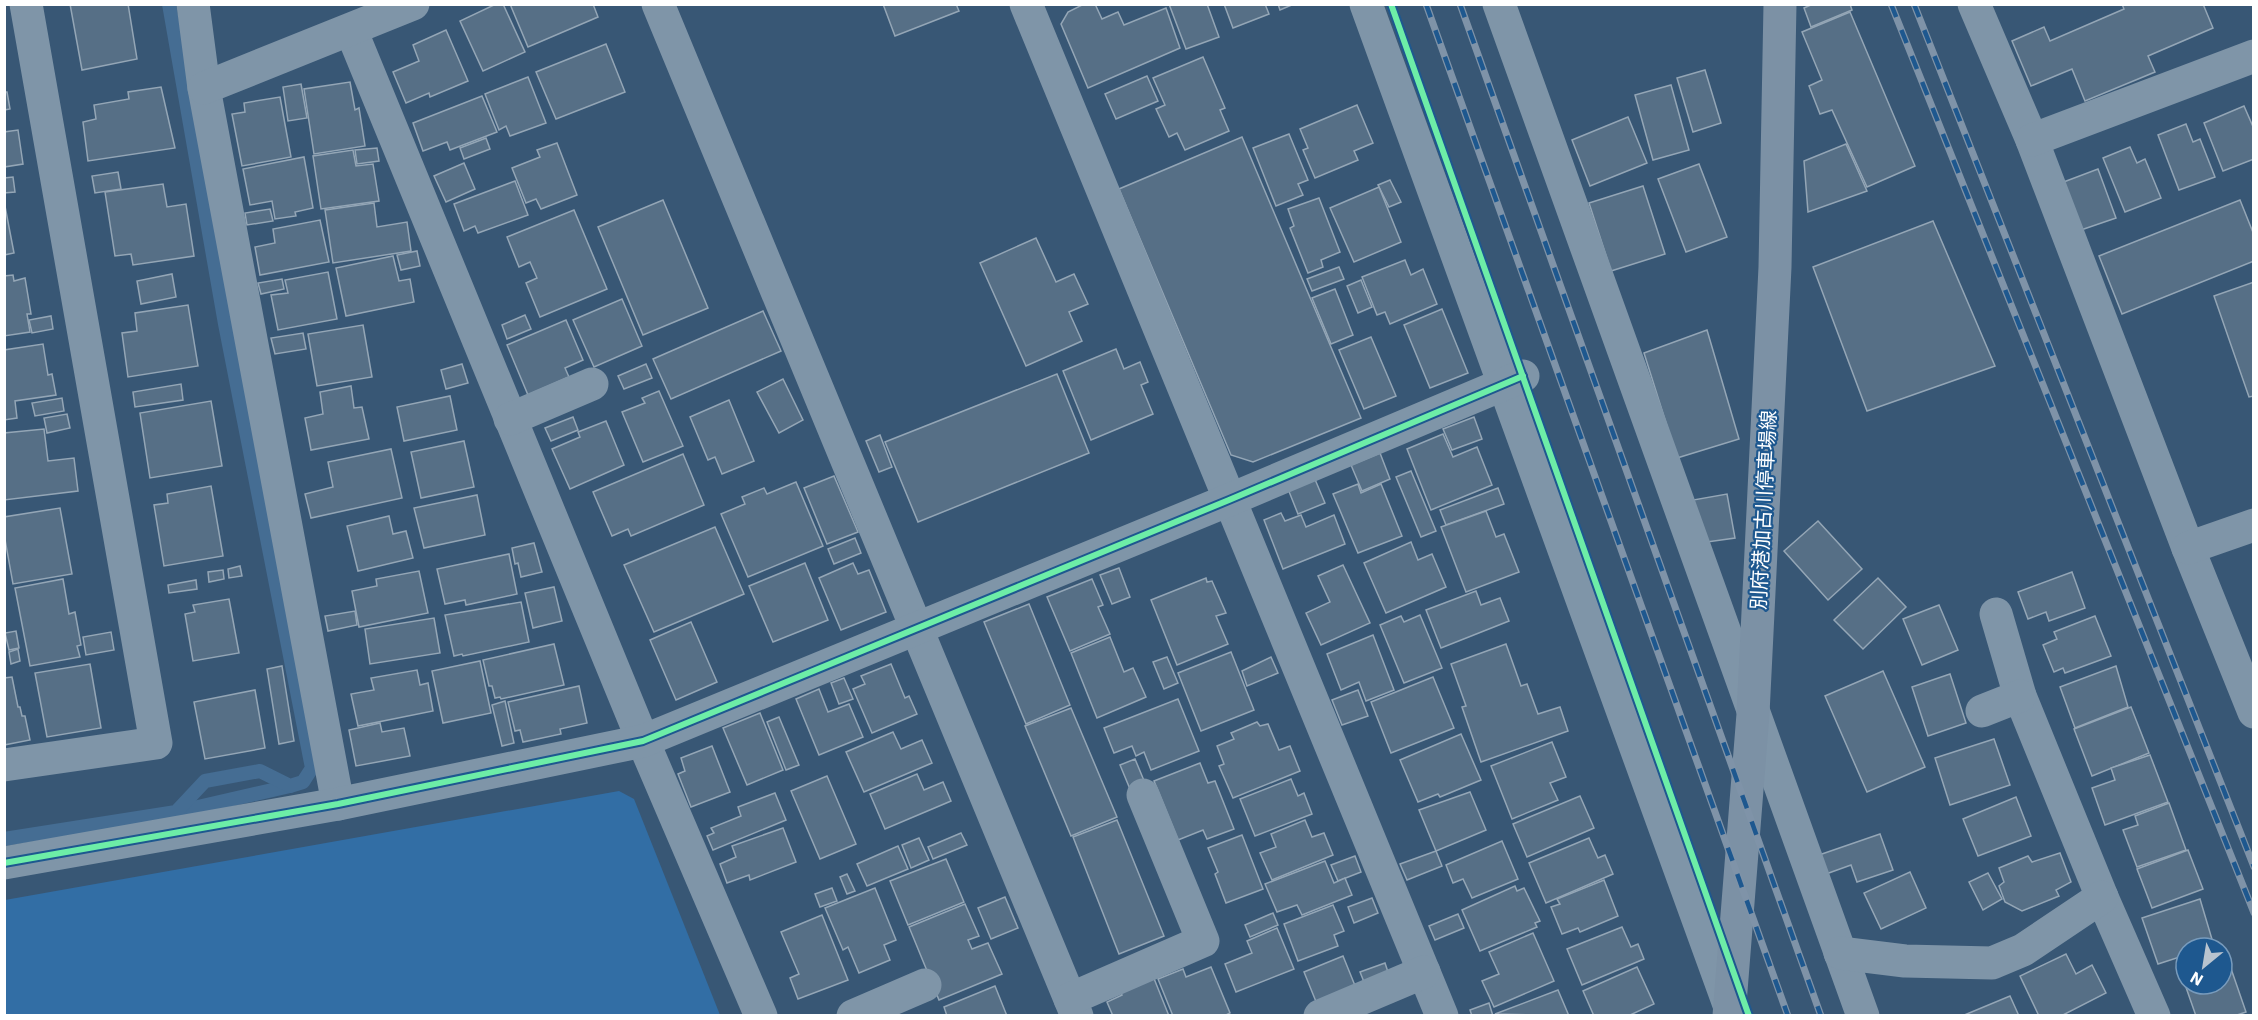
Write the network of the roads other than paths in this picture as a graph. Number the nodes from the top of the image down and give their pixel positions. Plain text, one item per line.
1 (26, 4) edge
2 (193, 4) edge
3 (413, 4) edge
4 (658, 4) edge
5 (1026, 4) edge
6 (1366, 4) edge
7 (1499, 4) edge
8 (1780, 4) edge
9 (1974, 4) edge
10 (351, 30) junction
11 (2253, 56) edge
12 (204, 88) junction
13 (2032, 140) junction
14 (1513, 379) junction
15 (592, 384) dead end
16 (510, 418) junction
17 (1229, 500) junction
18 (2253, 525) edge
19 (2188, 548) junction
20 (1996, 614) dead end
21 (917, 629) junction
22 (2020, 696) junction
23 (1982, 711) dead end
24 (2253, 712) edge
25 (1753, 714) junction
26 (643, 741) junction
27 (4, 765) edge
28 (1143, 795) dead end
29 (338, 804) junction
30 (4, 863) edge
31 (2102, 897) junction
32 (1840, 952) junction
33 (1424, 972) junction
34 (925, 985) dead end
35 (1074, 1007) edge
36 (1731, 1012) edge
37 (761, 1016) edge
38 (853, 1016) edge
39 (1320, 1016) edge
40 (1442, 1016) edge
41 (1863, 1016) edge
42 (2154, 1016) edge

1 - 27 street
2 - 12 street
3 - 10 street
4 - 21 street
5 - 17 street
6 - 14 street
7 - 25 street
8 - 25 main road, 別府港加古川停車場線
9 - 13 street
10 - 12 street
10 - 16 street
11 - 13 street
12 - 29 street
13 - 19 street
14 - 17 street
14 - 36 street
15 - 16 street
16 - 26 street
17 - 21 street
17 - 33 street
18 - 19 street
19 - 24 street
20 - 22 street
21 - 26 street
21 - 35 street
22 - 23 street
22 - 31 street
25 - 32 street
25 - 36 main road, 別府港加古川停車場線
26 - 29 street
26 - 37 street
28 - 35 street
29 - 30 street
31 - 32 street
31 - 42 street
32 - 41 street
33 - 39 street
33 - 40 street
34 - 38 street

